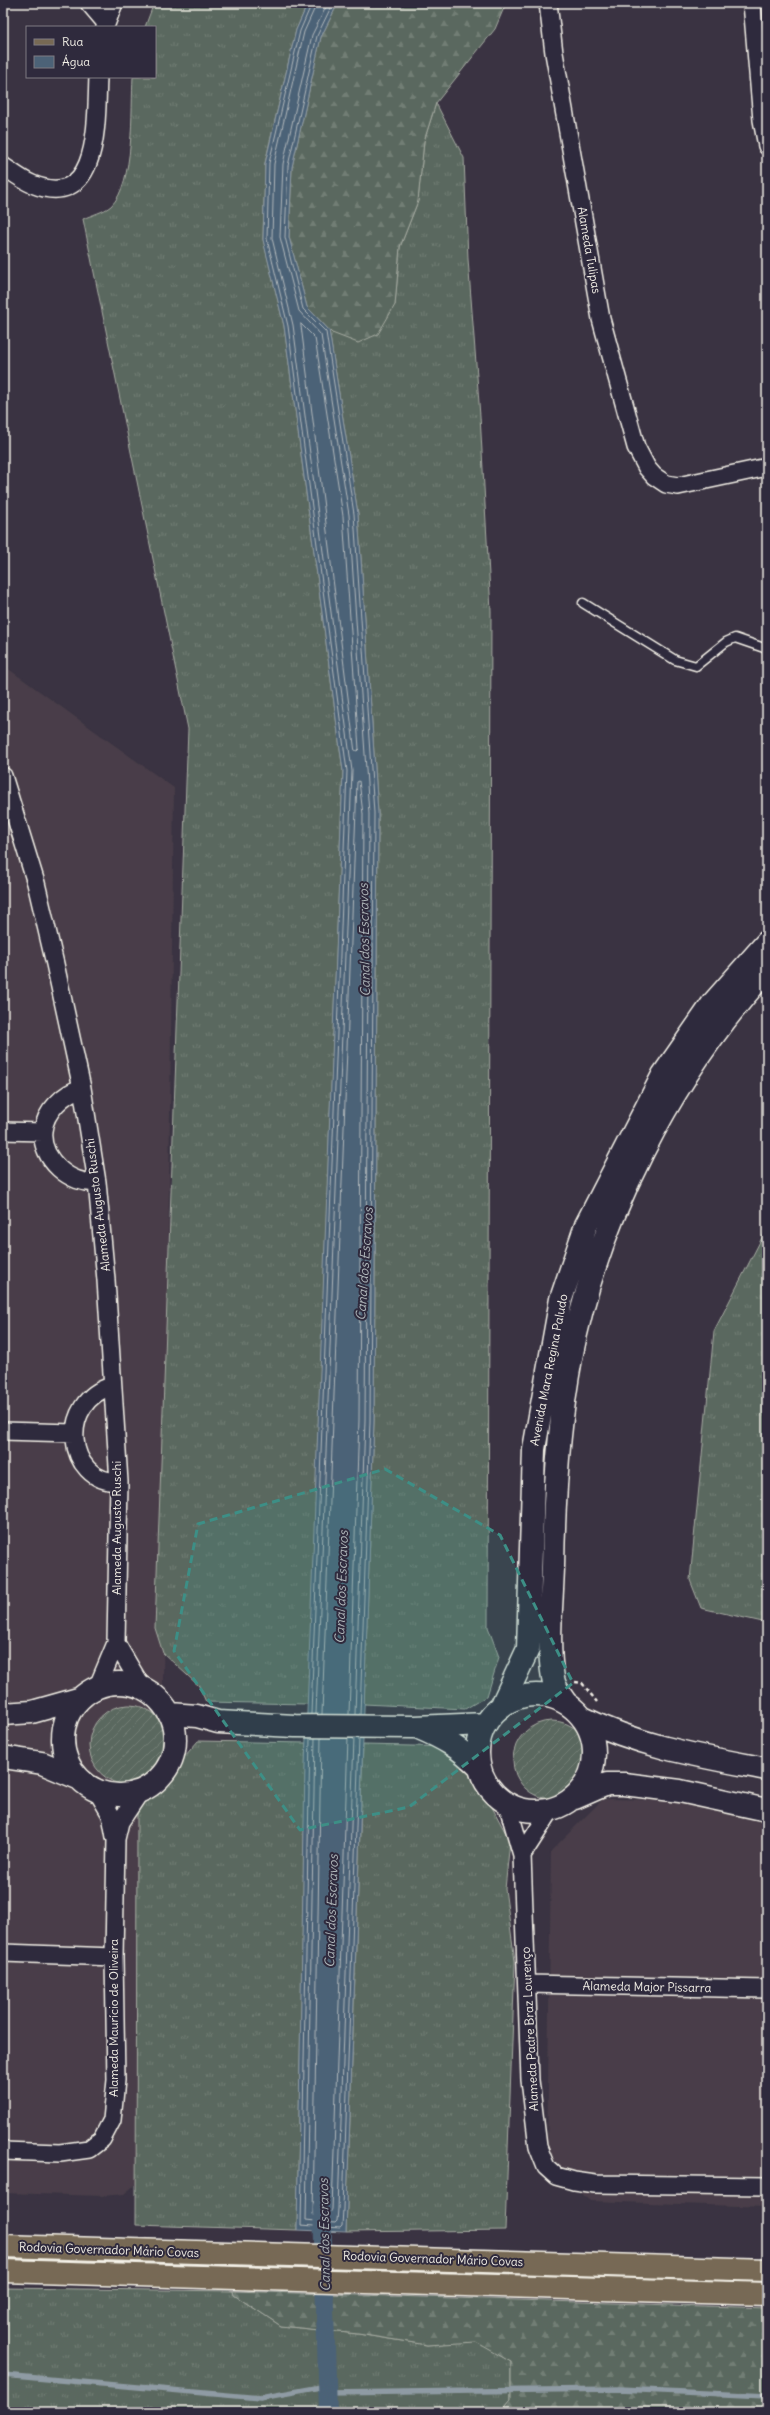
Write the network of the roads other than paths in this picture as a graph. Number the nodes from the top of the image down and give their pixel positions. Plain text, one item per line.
1 (89, 3) edge
2 (114, 3) edge
3 (548, 3) edge
4 (752, 3) edge
5 (106, 25) edge
6 (98, 78) edge
7 (767, 146) edge
8 (3, 166) edge
9 (767, 467) edge
10 (582, 603) dead end
11 (767, 649) edge
12 (3, 776) edge
13 (11, 829) edge
14 (767, 942) edge
15 (767, 970) edge
16 (82, 1088) junction
17 (3, 1131) edge
18 (43, 1132) junction
19 (97, 1182) junction
20 (112, 1386) junction
21 (3, 1431) edge
22 (73, 1433) junction
23 (118, 1482) junction
24 (116, 1643) junction
25 (98, 1686) junction
26 (142, 1687) junction
27 (78, 1699) junction
28 (566, 1703) junction
29 (501, 1707) junction
30 (591, 1712) junction
31 (3, 1714) edge
32 (173, 1724) junction
33 (486, 1724) junction
34 (415, 1726) junction
35 (3, 1757) edge
36 (480, 1768) junction
37 (767, 1769) edge
38 (78, 1778) junction
39 (96, 1791) junction
40 (140, 1792) junction
41 (571, 1800) junction
42 (507, 1803) junction
43 (551, 1810) junction
44 (767, 1810) edge
45 (116, 1839) junction
46 (522, 1855) junction
47 (3, 1953) edge
48 (114, 1957) junction
49 (528, 1984) junction
50 (767, 1989) edge
51 (3, 2151) edge
52 (767, 2186) edge
53 (3, 2246) edge
54 (767, 2270) edge
55 (3, 2271) edge
56 (767, 2294) edge

1 - 5 street
2 - 5 street
3 - 9 street, Alameda Tulipas
4 - 7 street
6 - 8 street
10 - 11 lane
12 - 13 street, Alameda Augusto Ruschi
13 - 16 street, Alameda Augusto Ruschi
14 - 29 street, Avenida Mara Regina Paludo
15 - 28 street, Avenida Mara Regina Paludo
16 - 18 street
16 - 19 street, Alameda Augusto Ruschi
17 - 18 street
18 - 19 street
19 - 20 street, Alameda Augusto Ruschi
20 - 22 street
20 - 23 street, Alameda Augusto Ruschi
21 - 22 street
22 - 23 street
23 - 24 street, Alameda Augusto Ruschi
24 - 25 street, Alameda Augusto Ruschi
24 - 26 street
25 - 26 street
25 - 27 street
26 - 32 street
27 - 31 street
27 - 38 street
28 - 29 street
28 - 30 street
29 - 33 street
30 - 37 street
30 - 41 street
32 - 34 street
32 - 40 street
33 - 34 street
33 - 36 street
34 - 36 street
35 - 38 street
36 - 42 street
38 - 39 street
39 - 40 street
39 - 45 street, Alameda Maurício de Oliveira
40 - 45 street, Alameda Maurício de Oliveira
41 - 43 street
41 - 44 street
42 - 43 street
42 - 46 street, Alameda Padre Braz Lourenço
43 - 46 street
45 - 48 street, Alameda Maurício de Oliveira
46 - 49 street, Alameda Padre Braz Lourenço
47 - 48 street
48 - 51 street, Alameda Maurício de Oliveira
49 - 50 street, Alameda Major Pissarra
49 - 52 street, Alameda Padre Braz Lourenço
53 - 54 main road, Rodovia Governador Mário Covas
55 - 56 main road, Rodovia Governador Mário Covas

